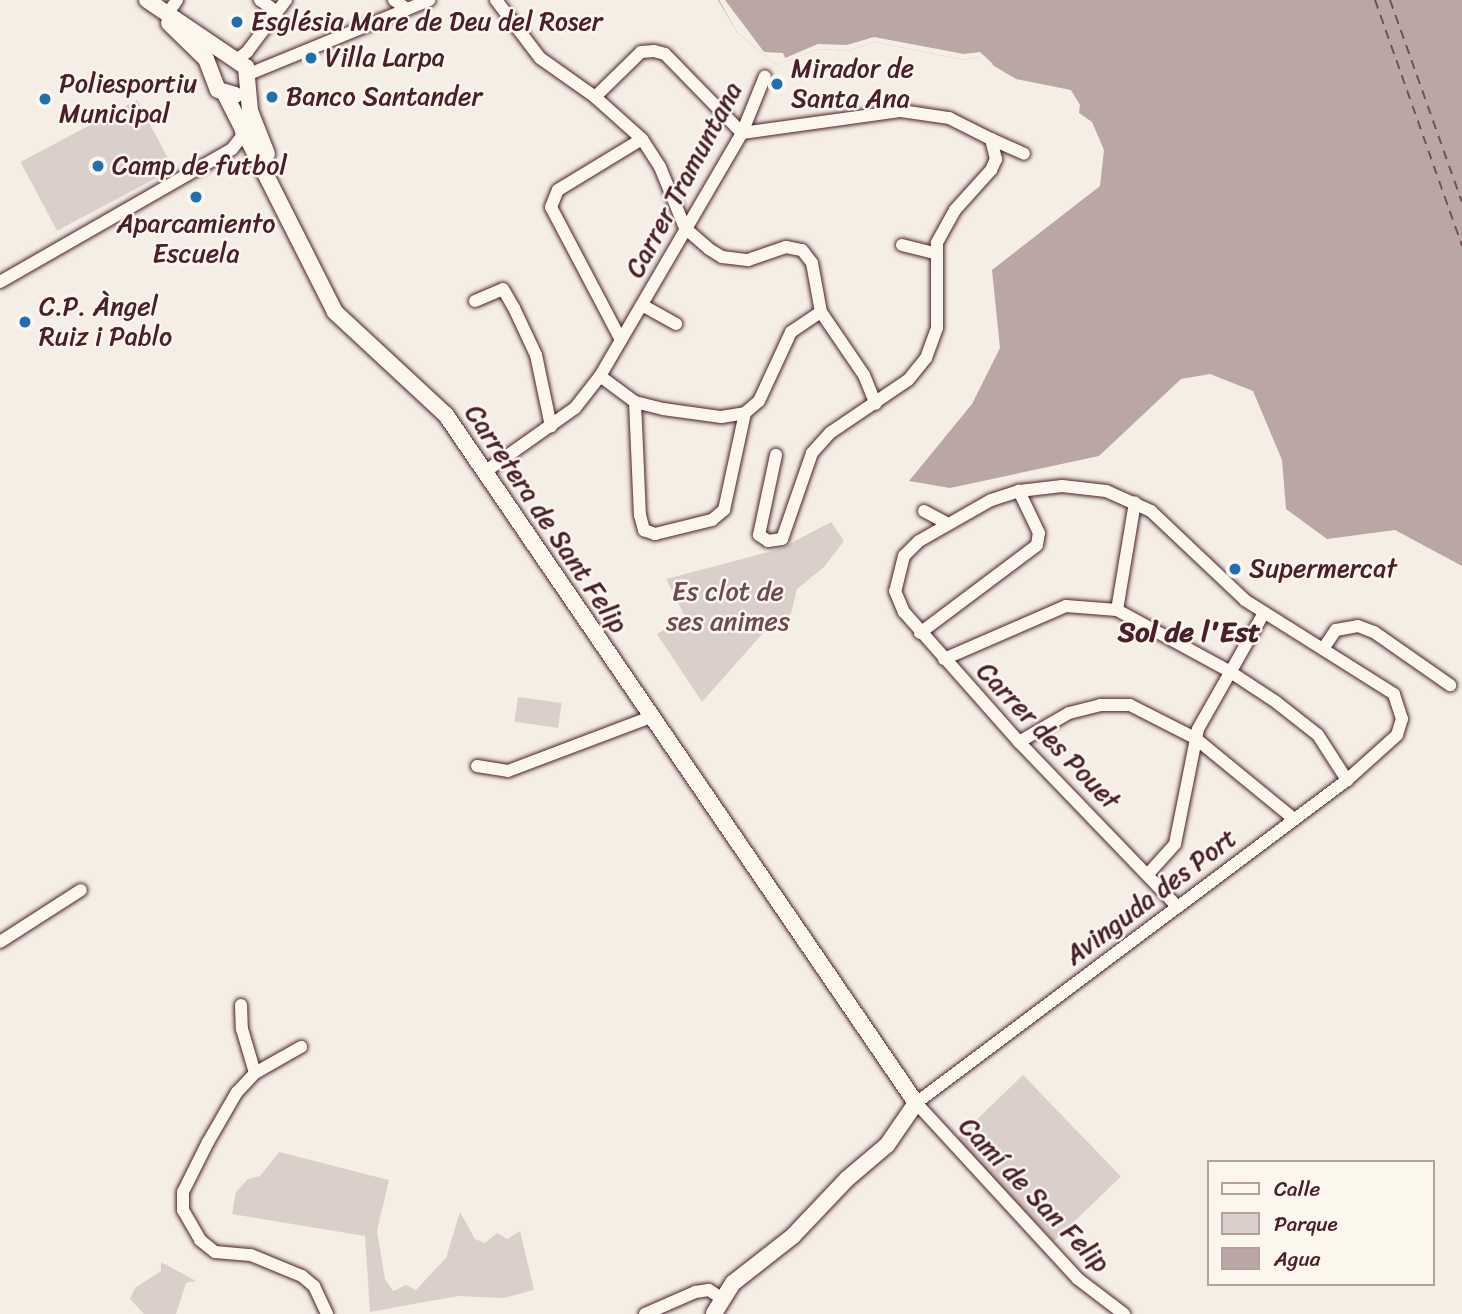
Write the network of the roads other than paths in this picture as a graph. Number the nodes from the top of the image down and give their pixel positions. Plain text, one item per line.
1 (139, 0) edge
2 (147, 0) edge
3 (260, 0) edge
4 (286, 0) edge
5 (394, 0) edge
6 (429, 0) edge
7 (498, 1) edge
8 (172, 6) edge
9 (407, 9) junction
10 (277, 12) junction
11 (231, 58) junction
12 (211, 69) junction
13 (765, 76) dead end
14 (247, 81) junction
15 (225, 94) junction
16 (595, 97) junction
17 (239, 122) junction
18 (742, 132) junction
19 (642, 139) junction
20 (993, 144) junction
21 (1024, 154) dead end
22 (286, 213) junction
23 (685, 228) junction
24 (901, 245) dead end
25 (935, 253) junction
26 (0, 282) edge
27 (475, 301) dead end
28 (642, 305) junction
29 (821, 312) junction
30 (676, 324) dead end
31 (621, 340) junction
32 (600, 376) junction
33 (635, 402) junction
34 (876, 404) junction
35 (744, 413) junction
36 (551, 426) junction
37 (776, 455) dead end
38 (486, 471) junction
39 (1019, 491) junction
40 (1135, 503) junction
41 (923, 511) dead end
42 (947, 523) junction
43 (1116, 610) junction
44 (1264, 613) junction
45 (920, 634) junction
46 (1322, 649) junction
47 (944, 659) junction
48 (1229, 670) junction
49 (1450, 685) dead end
50 (651, 717) junction
51 (1195, 738) junction
52 (1019, 742) junction
53 (477, 766) dead end
54 (1347, 780) junction
55 (1294, 819) junction
56 (1149, 873) junction
57 (82, 890) dead end
58 (1177, 906) junction
59 (0, 942) edge
60 (241, 1005) dead end
61 (302, 1047) dead end
62 (255, 1073) junction
63 (916, 1103) junction
64 (721, 1298) junction
65 (327, 1314) edge
66 (645, 1314) edge
67 (714, 1314) edge
68 (1124, 1314) edge

1 - 12 main road, Carretera de Sant Felip
2 - 8 main road
3 - 10 street
4 - 10 street
5 - 9 street
6 - 9 street
7 - 16 street
8 - 11 main road
9 - 14 street
10 - 11 street
11 - 12 main road
11 - 14 main road
12 - 15 main road, Carretera de Sant Felip
13 - 18 street, Carrer Tramuntana
14 - 15 main road
14 - 22 main road
15 - 17 main road, Carretera de Sant Felip
16 - 18 street
16 - 19 street
17 - 22 main road, Carretera de Sant Felip
17 - 26 street
18 - 20 street
18 - 23 street, Carrer Tramuntana
19 - 23 street
19 - 31 street
20 - 21 street
20 - 25 street
22 - 38 main road, Carretera de Sant Felip
23 - 28 street, Carrer Tramuntana
23 - 29 street
24 - 25 street
25 - 34 street
27 - 36 street
28 - 30 street, Carrer Tramuntana
28 - 31 street, Carrer Tramuntana
29 - 34 street
29 - 35 street
31 - 32 street, Carrer Tramuntana
32 - 33 street
32 - 36 street, Carrer Tramuntana
33 - 35 street
33 - 35 street
34 - 37 street
36 - 38 street, Carrer Tramuntana
38 - 50 main road, Carretera de Sant Felip
39 - 40 street
39 - 42 street
39 - 45 street
40 - 43 street
40 - 44 street
41 - 42 street
42 - 45 street, Carrer des Pouet
43 - 47 street
43 - 48 street
44 - 46 street
44 - 48 street
45 - 47 street, Carrer des Pouet
46 - 49 street
46 - 54 street, Avinguda des Port
47 - 52 street, Carrer des Pouet
48 - 51 street
48 - 54 street
50 - 53 street
50 - 63 main road, Carretera de Sant Felip
51 - 52 street
51 - 55 street
51 - 56 street
52 - 56 street, Carrer des Pouet
54 - 55 street, Avinguda des Port
55 - 58 street, Avinguda des Port
56 - 58 street, Carrer des Pouet
57 - 59 street
58 - 63 street, Avinguda des Port
60 - 62 street
61 - 62 street
62 - 65 street
63 - 64 main road
63 - 68 street, Camí de San Felip
64 - 66 street
64 - 67 main road

